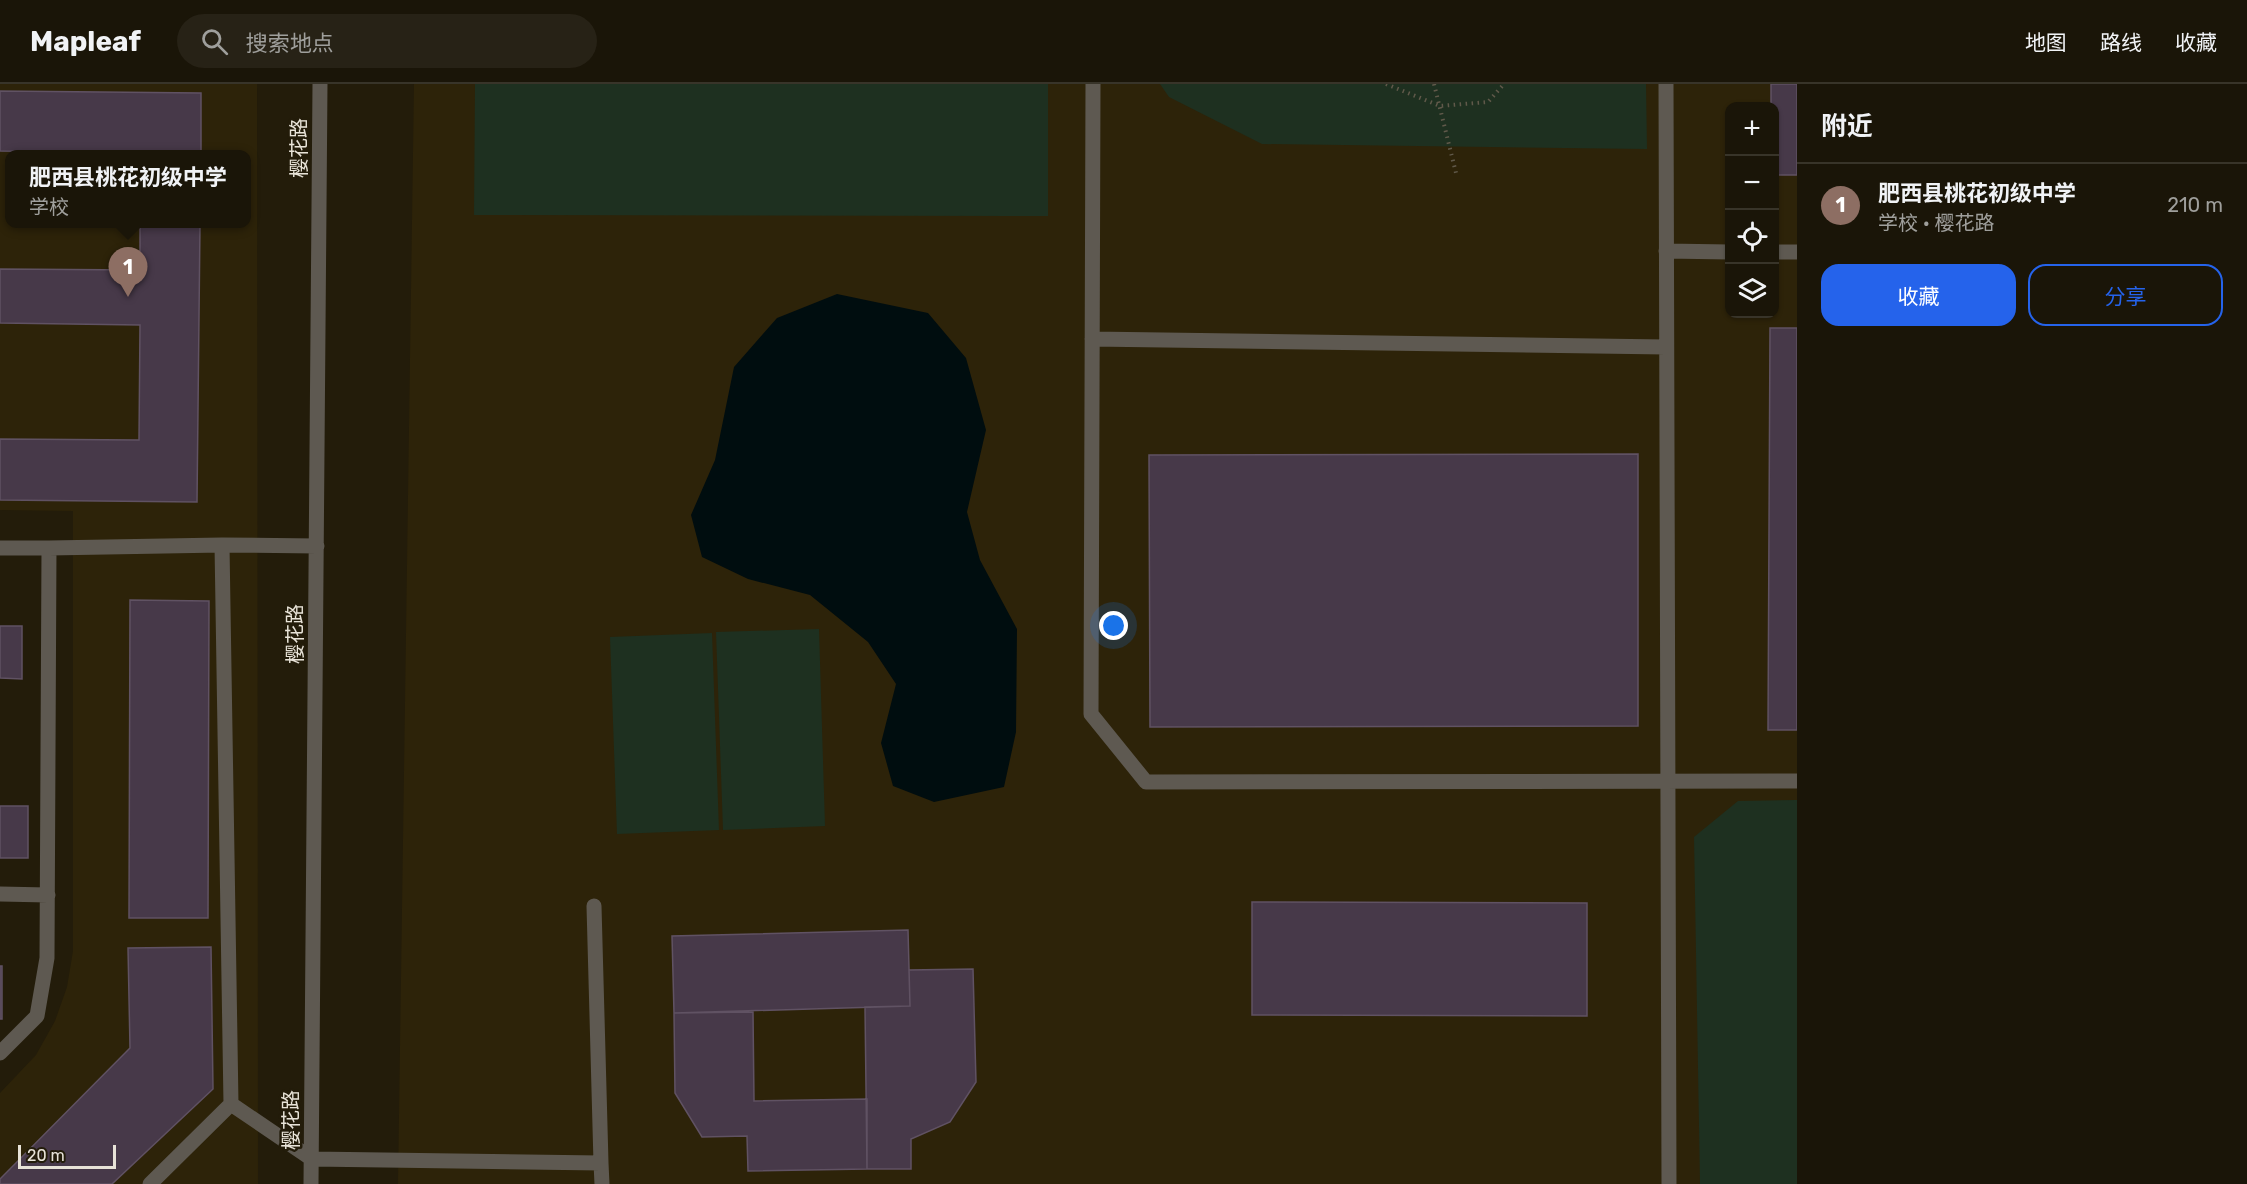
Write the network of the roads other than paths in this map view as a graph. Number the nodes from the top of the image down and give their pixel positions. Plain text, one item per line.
1 (320, 84) edge
2 (1093, 84) edge
3 (1666, 84) edge
4 (1666, 251) junction
5 (1725, 252) edge
6 (1779, 252) edge
7 (1797, 252) edge
8 (1092, 339) junction
9 (1666, 346) junction
10 (222, 545) junction
11 (317, 546) junction
12 (0, 548) edge
13 (49, 548) junction
14 (1797, 781) edge
15 (1668, 782) junction
16 (0, 894) edge
17 (48, 895) junction
18 (594, 906) dead end
19 (0, 1053) edge
20 (231, 1104) junction
21 (312, 1159) junction
22 (601, 1163) junction
23 (150, 1184) edge
24 (311, 1184) edge
25 (602, 1184) edge
26 (1669, 1184) edge

1 - 11 street, 樱花路
2 - 8 street
3 - 4 street
4 - 5 street
4 - 9 street
6 - 7 street
8 - 9 street
8 - 15 street
9 - 15 street
10 - 11 street
10 - 13 street
10 - 20 street
11 - 21 street, 樱花路
12 - 13 street
13 - 17 street
14 - 15 street
15 - 26 street
16 - 17 street
17 - 19 street
18 - 22 street
20 - 21 street
20 - 23 street
21 - 22 street
21 - 24 street, 樱花路
22 - 25 street

